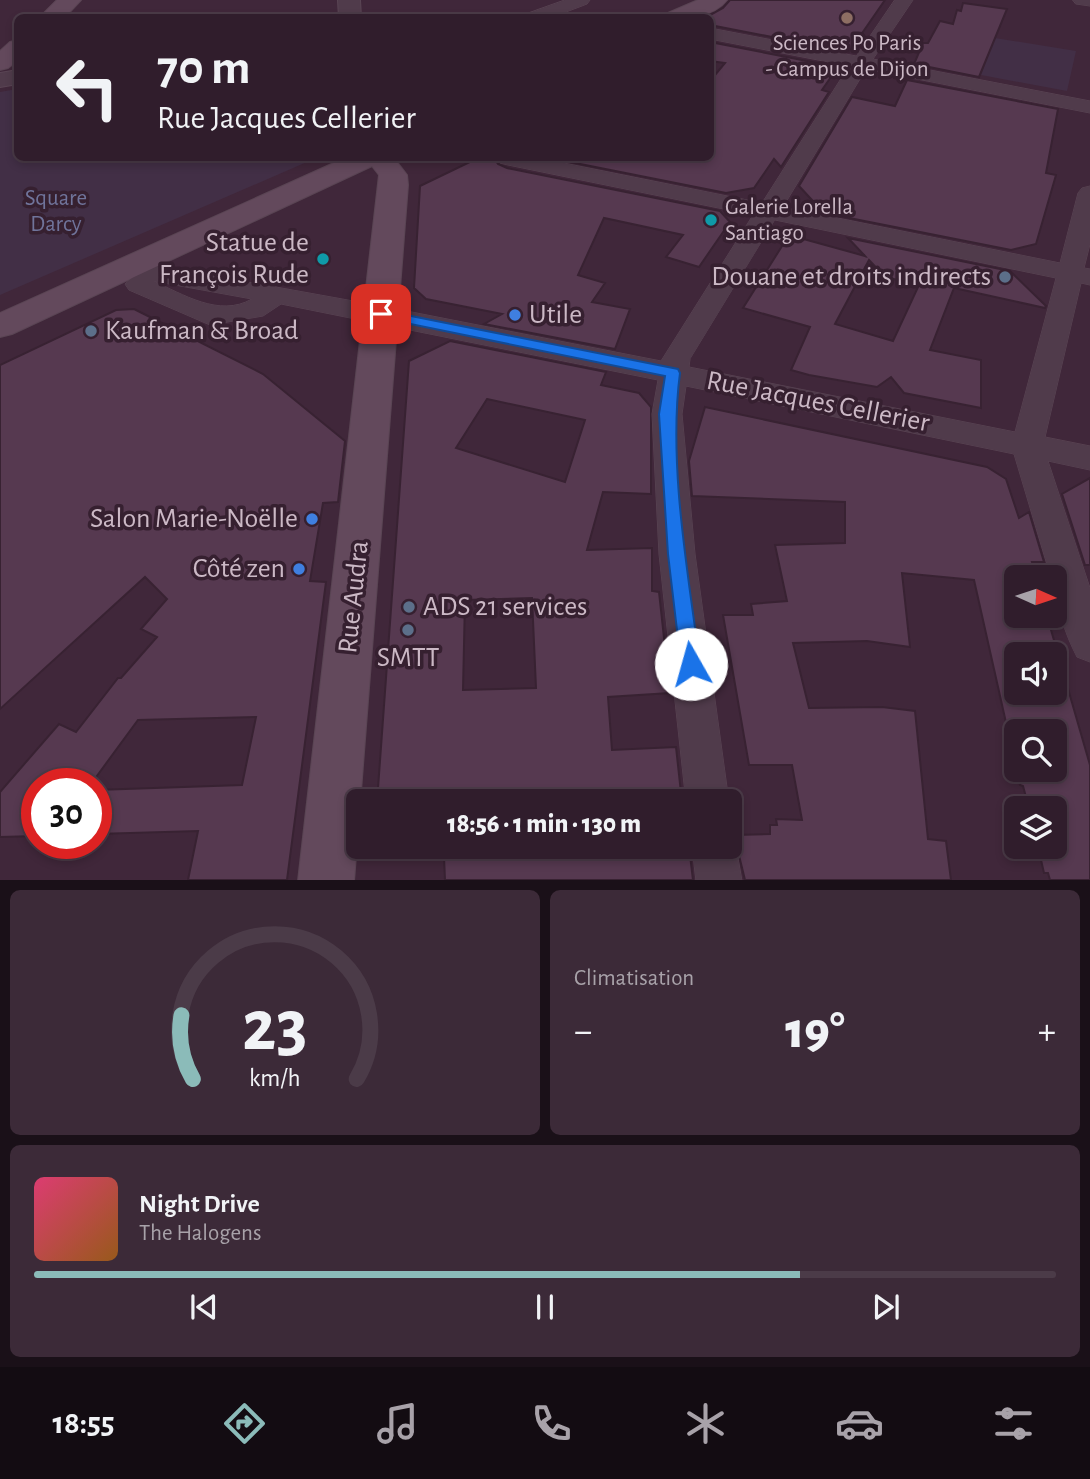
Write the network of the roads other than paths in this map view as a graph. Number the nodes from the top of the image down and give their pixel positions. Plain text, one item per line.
1 (70, 0) edge
2 (581, 0) edge
3 (716, 0) edge
4 (904, 0) edge
5 (1082, 0) edge
6 (1090, 1) edge
7 (54, 14) edge
8 (543, 14) edge
9 (685, 14) edge
10 (714, 34) edge
11 (14, 51) edge
12 (861, 62) junction
13 (0, 63) edge
14 (1090, 107) edge
15 (360, 161) edge
16 (382, 161) edge
17 (523, 161) edge
18 (1090, 193) edge
19 (768, 211) junction
20 (120, 271) junction
21 (1080, 275) edge
22 (381, 314) junction
23 (0, 326) edge
24 (673, 373) junction
25 (1027, 444) junction
26 (1090, 458) edge
27 (1090, 646) edge
28 (706, 789) edge
29 (338, 852) edge
30 (716, 859) edge
31 (719, 880) edge

1 - 7 main road
2 - 8 street
3 - 9 main road
4 - 12 street
5 - 6 street
10 - 12 street
11 - 13 main road
12 - 14 street
12 - 19 street
15 - 20 main road
16 - 22 main road, Rue Audra
17 - 19 street
18 - 21 street
19 - 21 street
19 - 24 street
20 - 22 street, Rue Jacques Cellerier
20 - 23 main road
21 - 25 street
22 - 24 street, Rue Jacques Cellerier
22 - 29 main road, Rue Audra
24 - 25 street, Rue Jacques Cellerier
24 - 28 street
25 - 26 street, Rue Jacques Cellerier
25 - 27 street
30 - 31 street

